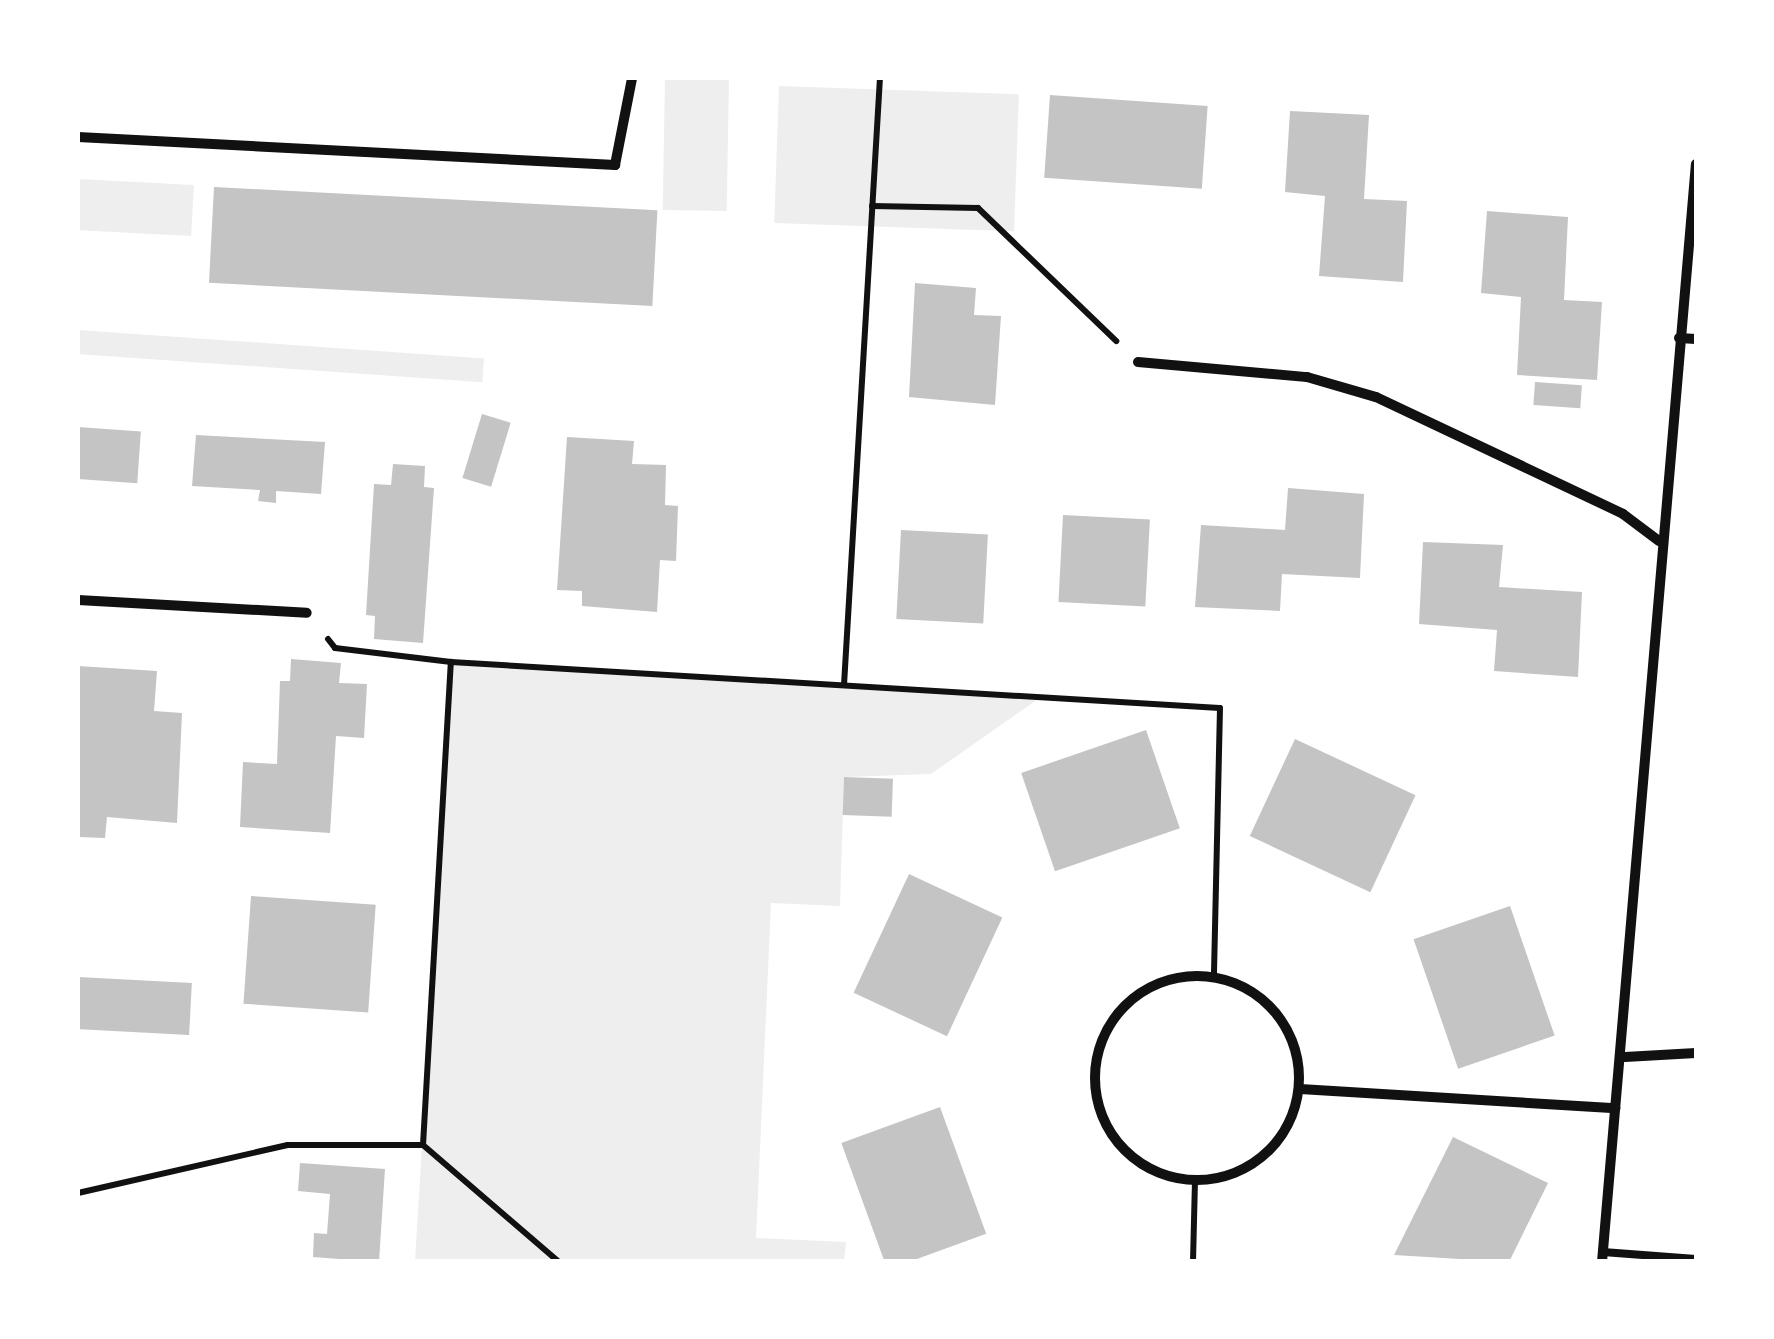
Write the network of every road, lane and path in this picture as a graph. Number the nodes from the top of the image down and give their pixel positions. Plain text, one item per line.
1 (632, 78) edge
2 (880, 78) edge
3 (78, 137) edge
4 (1696, 164) edge
5 (871, 206) junction
6 (1679, 338) junction
7 (1696, 340) edge
8 (1138, 362) joint
9 (1659, 542) junction
10 (78, 600) edge
11 (306, 613) joint
12 (452, 662) junction
13 (844, 685) junction
14 (1214, 978) junction
15 (1696, 1053) edge
16 (1625, 1057) junction
17 (1300, 1090) junction
18 (1615, 1108) junction
19 (423, 1146) junction
20 (1195, 1180) junction
21 (78, 1194) edge
22 (1602, 1257) edge
23 (1696, 1259) edge
24 (559, 1262) edge
25 (1193, 1262) edge

1 - 3 street
2 - 5 path
4 - 6 street
5 - 8 path
5 - 13 path
6 - 7 street
6 - 9 street
8 - 9 street
9 - 16 street
10 - 11 street
11 - 12 path
12 - 13 path
12 - 19 path
13 - 14 path
14 - 17 street
14 - 20 street
15 - 16 street
16 - 18 street
17 - 18 street
17 - 20 street
18 - 22 street
19 - 21 path
19 - 24 path
20 - 25 path
22 - 23 lane

